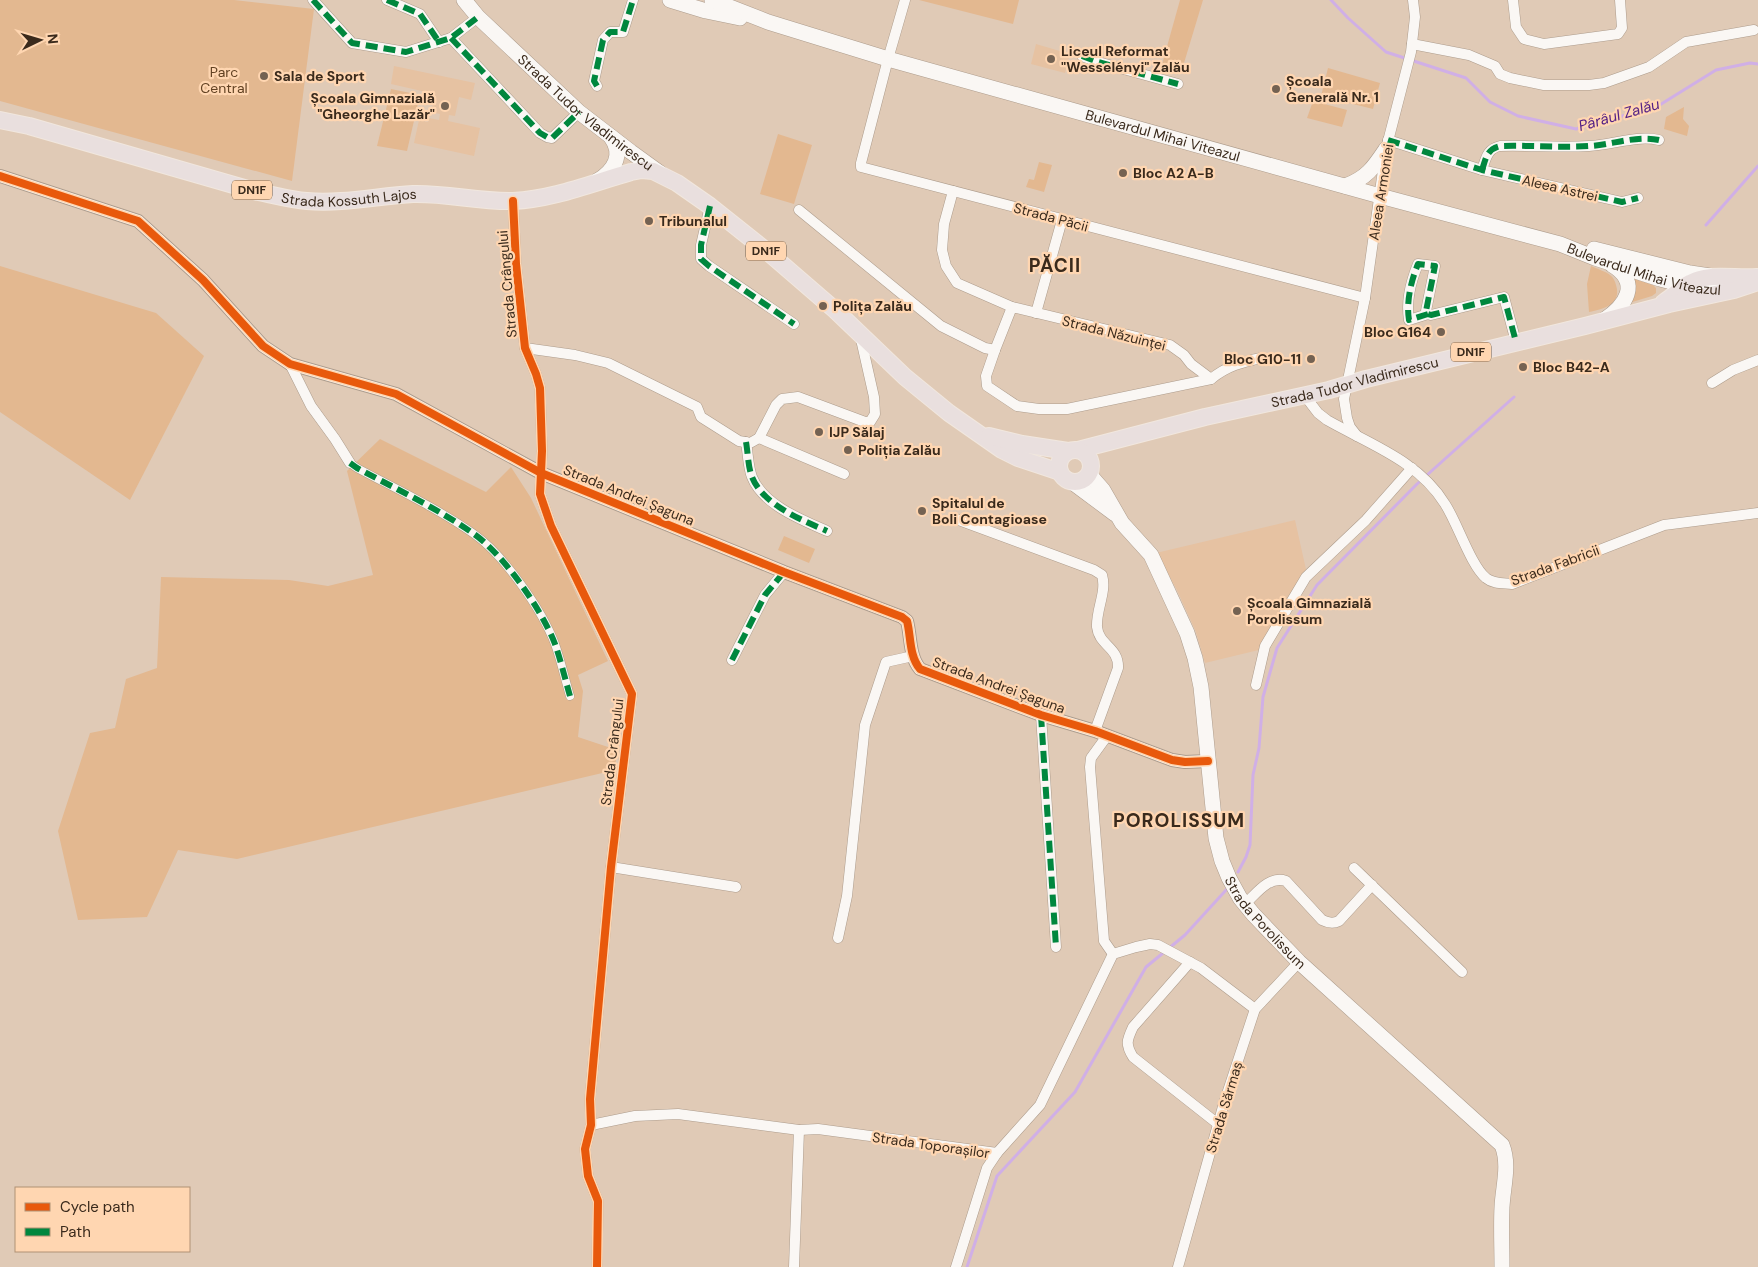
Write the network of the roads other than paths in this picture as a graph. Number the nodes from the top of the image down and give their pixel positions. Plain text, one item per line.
1 (313, 0) edge
2 (387, 0) edge
3 (464, 0) edge
4 (633, 0) edge
5 (670, 0) edge
6 (712, 0) edge
7 (905, 0) edge
8 (1413, 0) edge
9 (1513, 0) edge
10 (1620, 0) edge
11 (478, 17) junction
12 (768, 22) junction
13 (1754, 30) dead end
14 (451, 38) junction
15 (439, 42) junction
16 (1411, 48) junction
17 (1082, 56) dead end
18 (888, 59) junction
19 (1178, 84) dead end
20 (597, 86) dead end
21 (579, 112) junction
22 (4, 120) edge
23 (611, 138) junction
24 (1659, 140) dead end
25 (1387, 144) junction
26 (630, 152) junction
27 (1482, 170) junction
28 (0, 176) edge
29 (619, 176) junction
30 (666, 176) junction
31 (588, 186) junction
32 (1345, 186) junction
33 (953, 191) junction
34 (1380, 196) junction
35 (1638, 198) dead end
36 (513, 201) junction
37 (710, 206) junction
38 (799, 210) dead end
39 (1062, 220) junction
40 (1560, 244) junction
41 (1609, 263) junction
42 (1675, 270) junction
43 (1713, 277) junction
44 (1758, 277) edge
45 (1758, 282) edge
46 (1682, 287) junction
47 (1734, 290) junction
48 (1365, 298) junction
49 (1012, 306) junction
50 (1651, 308) junction
51 (1036, 314) junction
52 (1428, 314) junction
53 (1604, 320) junction
54 (794, 324) dead end
55 (860, 334) junction
56 (1516, 342) junction
57 (525, 348) junction
58 (995, 350) junction
59 (1261, 358) dead end
60 (1758, 360) edge
61 (290, 364) junction
62 (1211, 379) junction
63 (1712, 382) dead end
64 (1347, 384) junction
65 (1305, 396) junction
66 (968, 427) junction
67 (1357, 437) junction
68 (759, 438) junction
69 (1117, 441) junction
70 (746, 442) junction
71 (1073, 450) junction
72 (350, 463) joint
73 (1415, 470) junction
74 (1090, 471) junction
75 (541, 473) junction
76 (844, 474) dead end
77 (1066, 477) junction
78 (1758, 513) edge
79 (1116, 514) junction
80 (956, 519) dead end
81 (827, 531) dead end
82 (784, 572) junction
83 (913, 656) junction
84 (732, 660) dead end
85 (1256, 685) dead end
86 (570, 696) dead end
87 (1041, 716) junction
88 (1101, 734) junction
89 (1208, 761) junction
90 (611, 867) junction
91 (1354, 868) dead end
92 (1372, 885) junction
93 (736, 887) dead end
94 (1245, 904) junction
95 (838, 938) dead end
96 (1056, 947) dead end
97 (1113, 954) junction
98 (1190, 962) junction
99 (1299, 962) junction
100 (1462, 972) dead end
101 (1255, 1009) junction
102 (1218, 1124) junction
103 (591, 1125) junction
104 (799, 1130) junction
105 (997, 1153) junction
106 (597, 1267) edge
107 (794, 1267) edge
108 (956, 1267) edge
109 (1178, 1267) edge
110 (1502, 1267) edge

1 - 15 street
2 - 15 street
3 - 11 main road, Strada Tudor Vladimirescu
4 - 20 street
5 - 12 main road, Bulevardul Mihai Viteazul
6 - 12 main road, Bulevardul Mihai Viteazul
7 - 18 street, Strada Păcii
8 - 16 street, Aleea Armoniei
9 - 10 street
11 - 14 street
11 - 21 main road, Strada Tudor Vladimirescu
12 - 18 main road, Bulevardul Mihai Viteazul
13 - 16 street
14 - 15 street
14 - 21 street
16 - 25 street, Aleea Armoniei
17 - 19 street
18 - 32 main road, Bulevardul Mihai Viteazul
18 - 33 street, Strada Păcii
21 - 23 main road, Strada Tudor Vladimirescu
22 - 36 main road, Strada Kossuth Lajos / DN1F
23 - 26 main road, Strada Tudor Vladimirescu
23 - 31 main road, Strada Kossuth Lajos
24 - 27 street
25 - 27 street, Aleea Astrei
25 - 32 main road
25 - 34 street, Aleea Armoniei
26 - 29 main road, Strada Kossuth Lajos
26 - 30 main road, Strada Tudor Vladimirescu
27 - 35 street, Aleea Astrei
28 - 61 street, Strada Andrei Șaguna
29 - 30 main road, Strada Kossuth Lajos / DN1F
29 - 31 main road, Strada Kossuth Lajos / DN1F
30 - 37 main road, Strada Tudor Vladimirescu / DN1F
31 - 36 main road, Strada Kossuth Lajos / DN1F
32 - 34 main road, Bulevardul Mihai Viteazul
33 - 39 street, Strada Păcii
33 - 49 street, Strada Năzuinței
34 - 40 main road, Bulevardul Mihai Viteazul
34 - 48 street, Aleea Armoniei
36 - 57 street, Strada Crângului
37 - 54 street
37 - 55 main road, Strada Tudor Vladimirescu / DN1F
38 - 58 street
39 - 48 street, Strada Păcii
39 - 51 street
40 - 41 main road, Bulevardul Mihai Viteazul
40 - 42 main road, Bulevardul Mihai Viteazul / DN1F
41 - 46 main road, Bulevardul Mihai Viteazul
41 - 53 main road
42 - 43 main road, Bulevardul Mihai Viteazul / DN1F
42 - 46 main road
43 - 44 main road, Bulevardul Mihai Viteazul / DN1F
43 - 46 main road, Strada Tudor Vladimirescu / DN1F
45 - 47 main road, Bulevardul Mihai Viteazul
46 - 47 main road, Bulevardul Mihai Viteazul
46 - 50 main road, Strada Tudor Vladimirescu / DN1F
47 - 50 main road, Strada Tudor Vladimirescu / DN1F
48 - 64 street, Aleea Armoniei
49 - 51 street, Strada Năzuinței
49 - 58 street
50 - 53 main road, Strada Tudor Vladimirescu / DN1F
51 - 62 street, Strada Năzuinței
52 - 52 street
52 - 56 street
53 - 56 main road, Strada Tudor Vladimirescu / DN1F
55 - 66 main road, Strada Tudor Vladimirescu / DN1F
55 - 68 street
56 - 64 main road, Strada Tudor Vladimirescu / DN1F
57 - 70 street
57 - 75 street, Strada Crângului
58 - 62 street
59 - 62 street
60 - 63 street
61 - 72 street
61 - 75 street, Strada Andrei Șaguna
64 - 65 main road, Strada Tudor Vladimirescu / DN1F
64 - 67 street
65 - 67 street, Strada Fabricii
65 - 69 main road, Strada Tudor Vladimirescu / DN1F
66 - 71 main road, Strada Tudor Vladimirescu / DN1F
66 - 77 main road, Strada Tudor Vladimirescu / DN1F
67 - 73 street, Strada Fabricii
68 - 70 street
68 - 76 street
69 - 71 main road, Strada Tudor Vladimirescu / DN1F
69 - 74 main road
70 - 81 street
71 - 74 main road
71 - 77 main road
72 - 86 street
73 - 78 street, Strada Fabricii
73 - 85 street
74 - 77 main road
74 - 79 main road, Strada Porolissum
75 - 82 street, Strada Andrei Șaguna
75 - 90 street, Strada Crângului
77 - 79 main road, Strada Porolissum
79 - 89 main road, Strada Porolissum
80 - 88 street
82 - 83 street, Strada Andrei Șaguna
82 - 84 street
83 - 87 street, Strada Andrei Șaguna
83 - 95 street
87 - 88 street, Strada Andrei Șaguna
87 - 96 street
88 - 89 street, Strada Andrei Șaguna
88 - 97 street
89 - 94 main road, Strada Porolissum
90 - 93 street
90 - 103 street, Strada Crângului
91 - 92 street
92 - 94 street
92 - 100 street
94 - 99 main road, Strada Porolissum
97 - 98 street
97 - 105 street, Strada Toporașilor
98 - 101 street
98 - 102 street
99 - 101 street, Strada Sărmaș
99 - 110 main road, Strada Porolissum
101 - 102 street, Strada Sărmaș
102 - 109 street, Strada Sărmaș
103 - 104 street, Strada Toporașilor
103 - 106 street, Strada Crângului
104 - 105 street, Strada Toporașilor
104 - 107 street
105 - 108 street

